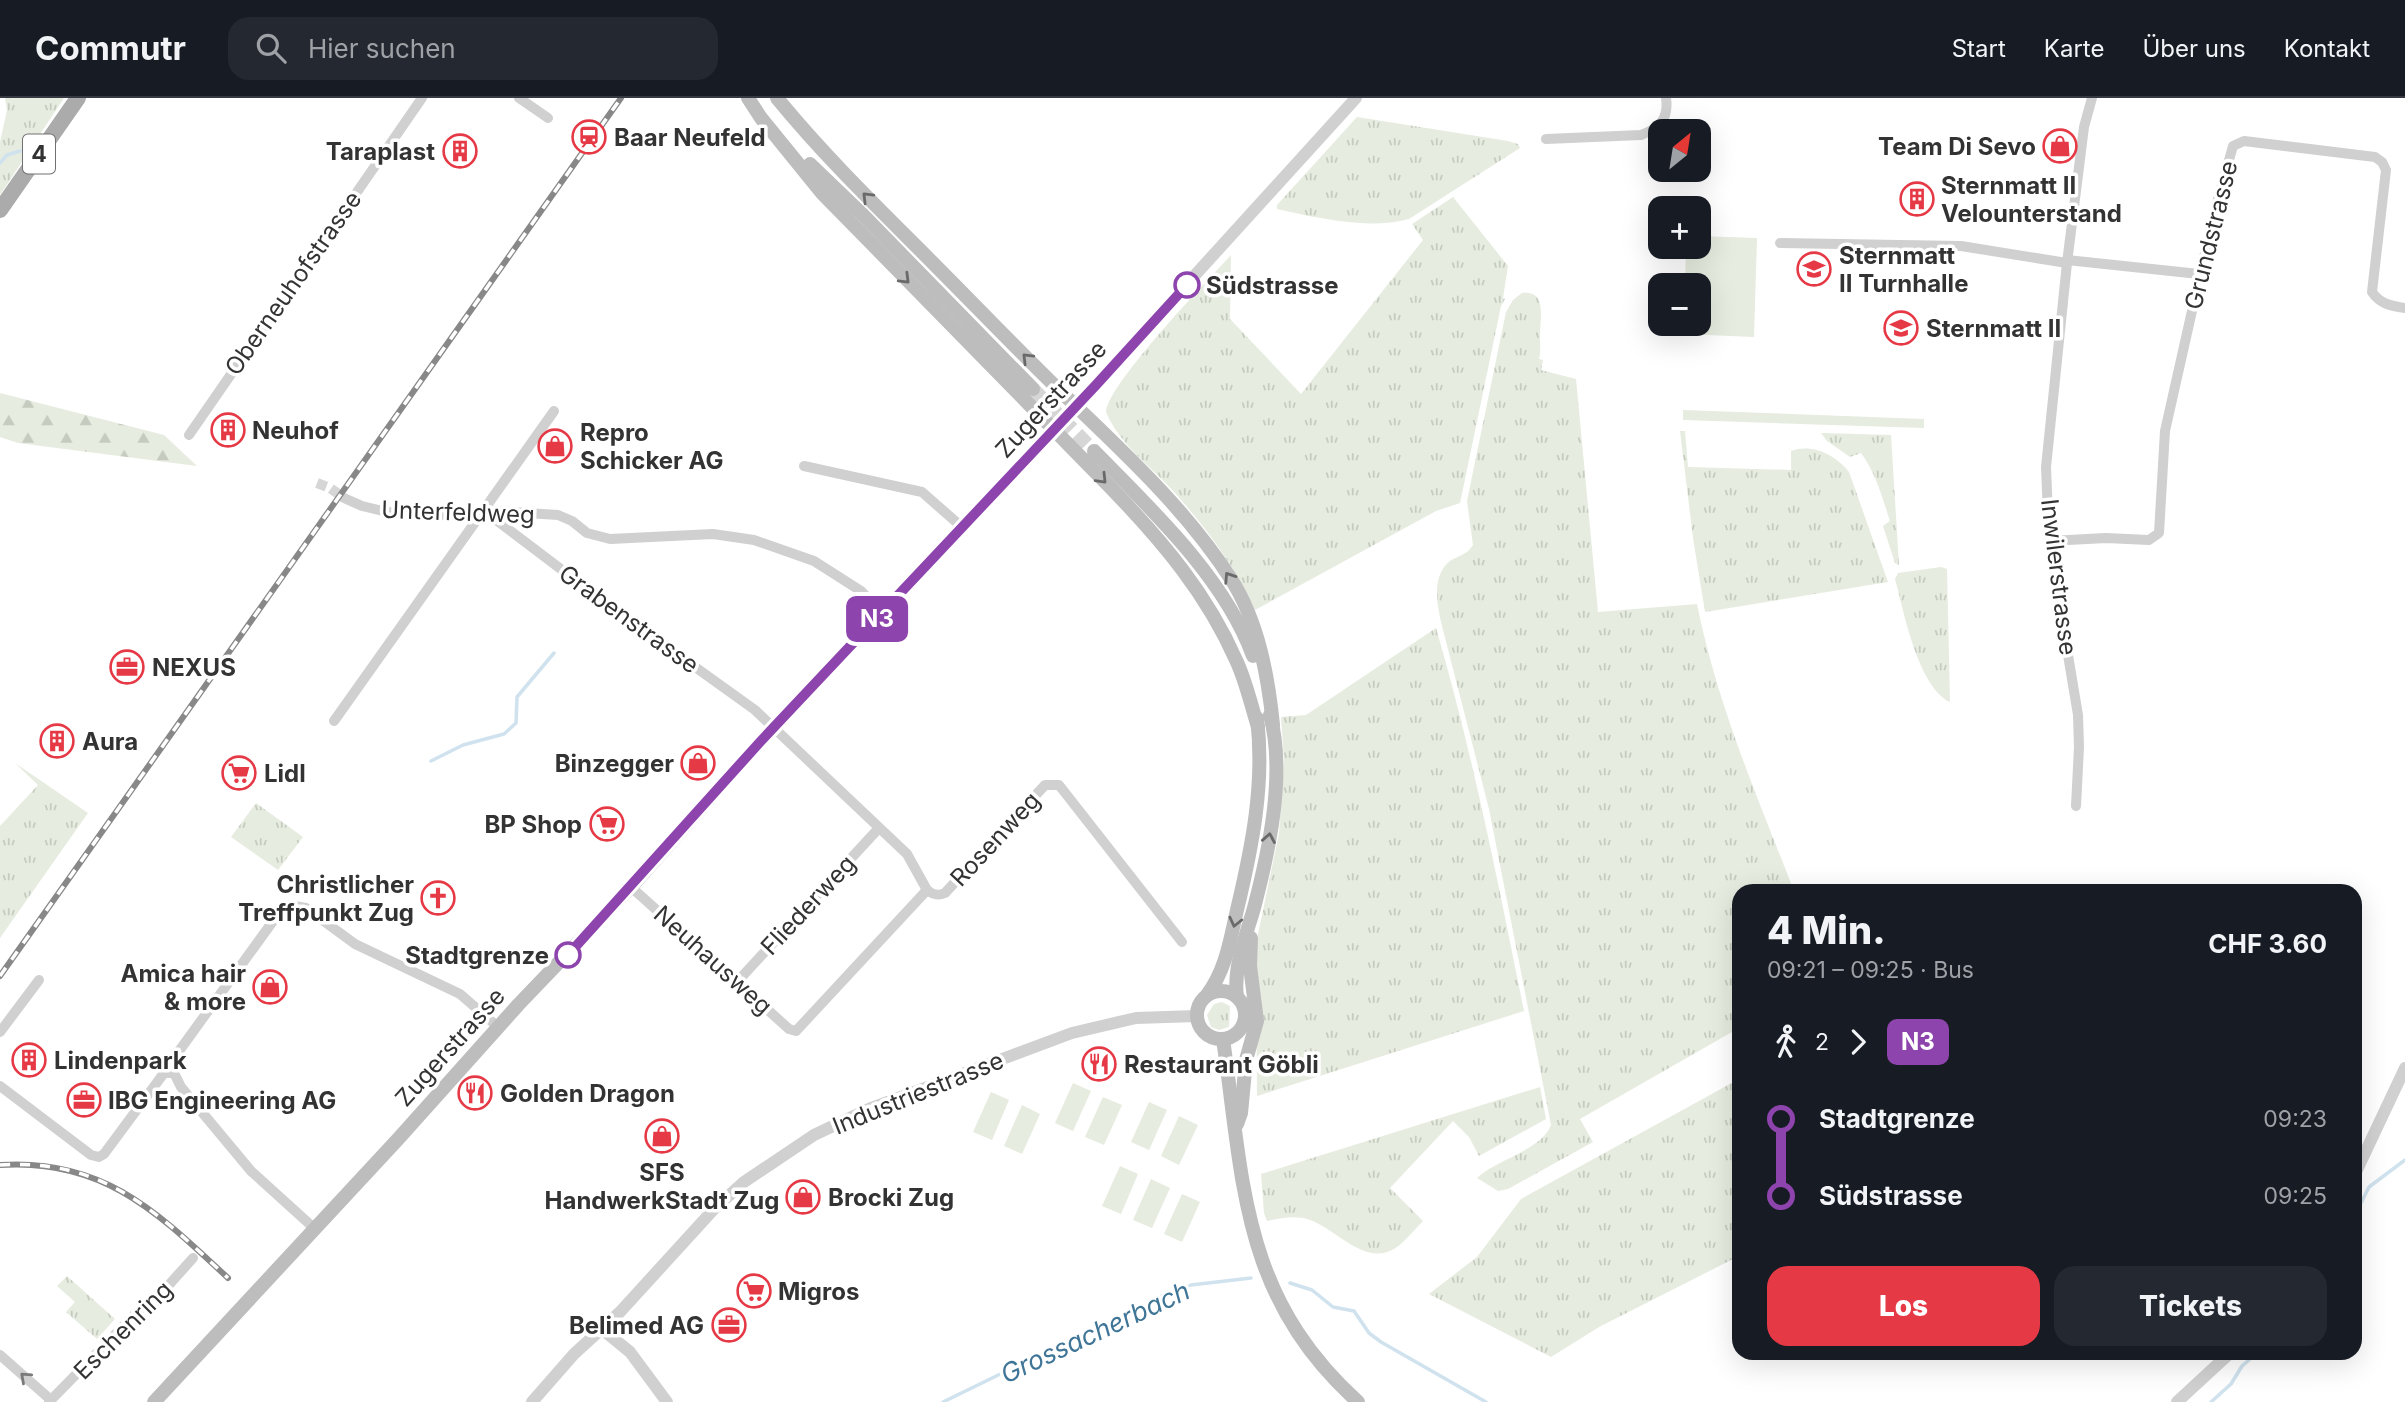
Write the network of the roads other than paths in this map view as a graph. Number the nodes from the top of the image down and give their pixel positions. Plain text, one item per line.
1 (78, 98) edge
2 (422, 98) edge
3 (519, 98) edge
4 (750, 98) edge
5 (769, 98) edge
6 (777, 98) edge
7 (1356, 98) edge
8 (2092, 98) edge
9 (1667, 103) edge
10 (548, 118) dead end
11 (1546, 139) dead end
12 (0, 211) edge
13 (862, 214) junction
14 (1780, 243) dead end
15 (2067, 262) junction
16 (2199, 274) junction
17 (2405, 308) edge
18 (1033, 389) tunnel mouth
19 (1076, 406) junction
20 (554, 411) dead end
21 (1054, 430) junction
22 (189, 435) dead end
23 (1094, 451) tunnel mouth
24 (804, 466) dead end
25 (344, 498) tunnel mouth
26 (483, 510) junction
27 (963, 528) junction
28 (2049, 541) junction
29 (883, 613) junction
30 (334, 721) dead end
31 (1266, 726) junction
32 (775, 727) junction
33 (2076, 806) dead end
34 (879, 828) junction
35 (631, 887) junction
36 (927, 890) junction
37 (1255, 905) junction
38 (1182, 942) dead end
39 (39, 980) dead end
40 (737, 982) junction
41 (1207, 995) junction
42 (1237, 998) junction
43 (1197, 1016) junction
44 (498, 1027) junction
45 (796, 1031) joint
46 (0, 1032) edge
47 (1223, 1039) junction
48 (2405, 1068) edge
49 (174, 1073) junction
50 (0, 1086) edge
51 (1235, 1132) junction
52 (2362, 1159) edge
53 (315, 1229) junction
54 (193, 1258) dead end
55 (602, 1329) junction
56 (0, 1354) edge
57 (2222, 1360) edge
58 (50, 1401) edge
59 (154, 1402) edge
60 (532, 1402) edge
61 (667, 1402) edge
62 (1358, 1402) edge
63 (2177, 1402) edge

1 - 12 main road, 4
2 - 22 street, Oberneuhofstrasse
3 - 10 street
4 - 13 main road
4 -> 21 main road
5 - 13 main road
19 -> 6 main road
7 - 19 street, Zugerstrasse
8 - 15 street, Inwilerstrasse
9 - 11 street
13 - 18 main road
14 - 15 street
15 - 16 street
15 - 28 street, Inwilerstrasse
16 - 17 street, Grundstrasse
16 - 28 street, Grundstrasse
19 - 21 main road, Zugerstrasse
31 -> 19 main road
20 - 26 street
21 - 27 main road, Zugerstrasse
21 -> 31 main road
23 - 31 main road
24 - 27 street
25 - 26 street, Unterfeldweg
26 - 29 street, Unterfeldweg
26 - 30 street
26 - 32 street, Grabenstrasse
27 - 29 main road, Zugerstrasse
28 - 33 street, Inwilerstrasse
29 - 32 main road, Zugerstrasse
37 -> 31 main road
31 -> 41 main road
32 - 34 street
32 - 35 main road, Zugerstrasse
34 - 36 street
34 - 40 street, Fliederweg
35 - 40 street, Neuhausweg
35 - 44 main road, Zugerstrasse
36 - 38 street, Rosenweg
36 - 45 street, Rosenweg
37 - 42 main road
37 - 51 main road
39 - 46 street
40 - 45 street, Neuhausweg
41 - 42 main road
41 - 43 main road
42 - 47 main road
43 - 47 main road
43 - 55 street, Industriestrasse
44 - 49 street
44 - 53 main road, Zugerstrasse
47 - 51 main road
48 - 52 street
49 - 50 street
49 - 53 street
51 - 62 main road
53 - 59 main road, Zugerstrasse
54 - 58 street, Eschenring
55 - 60 street, Industriestrasse
55 - 61 street
58 -> 56 street, Eschenring
57 - 63 street

